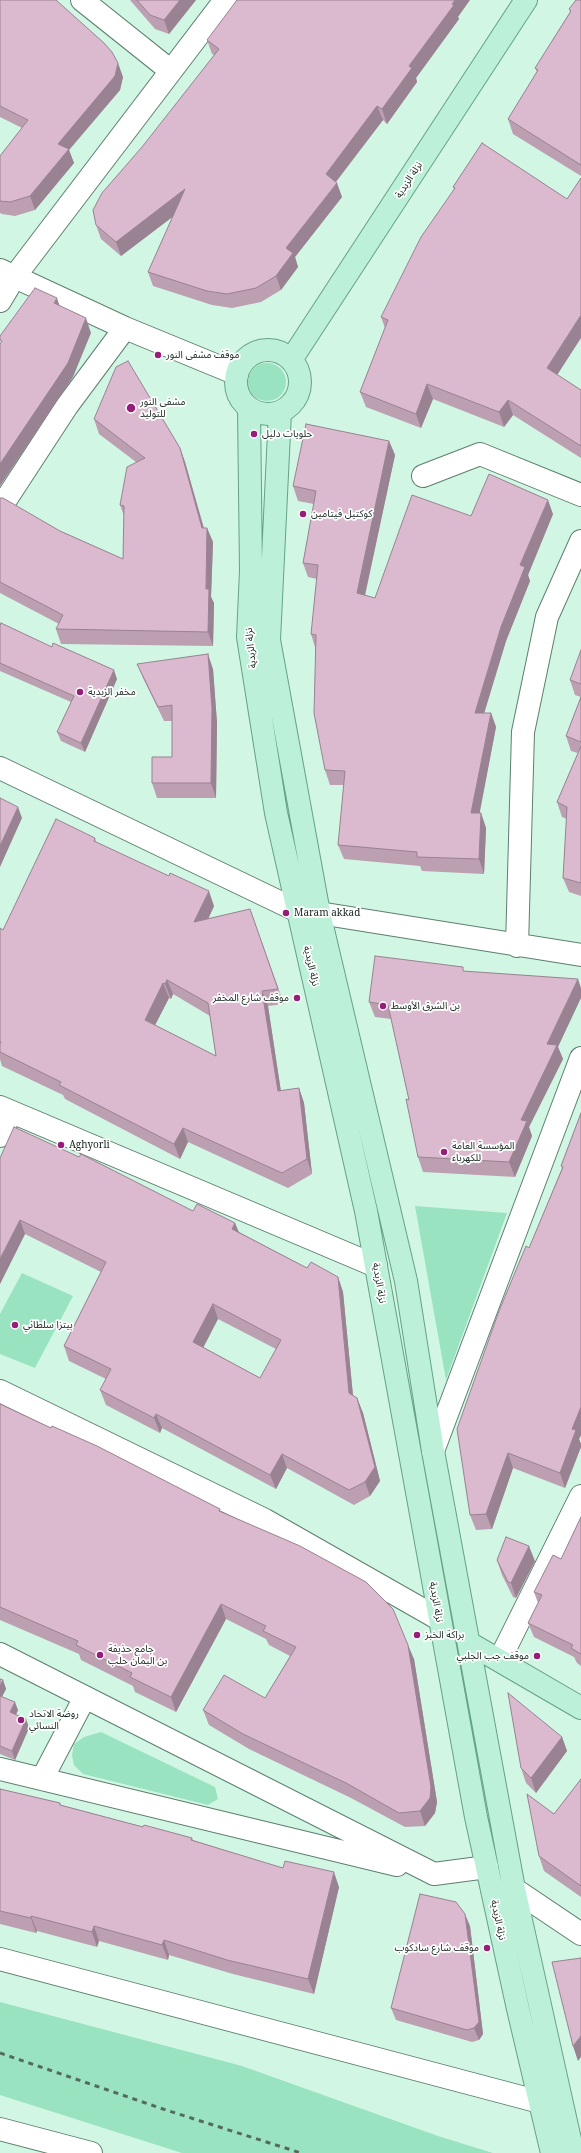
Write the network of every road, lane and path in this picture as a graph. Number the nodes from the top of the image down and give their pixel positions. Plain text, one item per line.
1 (82, 0) edge
2 (225, 0) edge
3 (526, 0) edge
4 (171, 71) junction
5 (7, 273) edge
6 (0, 301) edge
7 (125, 328) junction
8 (291, 360) junction
9 (237, 374) junction
10 (249, 409) junction
11 (280, 412) junction
12 (424, 476) dead end
13 (581, 495) edge
14 (5, 501) edge
15 (581, 541) edge
16 (0, 768) edge
17 (309, 912) junction
18 (517, 946) junction
19 (581, 956) edge
20 (581, 1058) edge
21 (5, 1110) edge
22 (0, 1136) edge
23 (376, 1266) junction
24 (0, 1391) edge
25 (433, 1451) junction
26 (581, 1496) edge
27 (439, 1619) junction
28 (469, 1643) junction
29 (0, 1654) edge
30 (500, 1659) junction
31 (85, 1697) junction
32 (581, 1708) edge
33 (0, 1768) edge
34 (42, 1779) junction
35 (487, 1867) junction
36 (434, 1874) junction
37 (514, 1889) junction
38 (581, 1934) edge
39 (0, 1959) edge
40 (540, 2102) junction
41 (0, 2129) edge
42 (91, 2153) edge
43 (552, 2153) edge
44 (573, 2153) edge

1 - 4 street
2 - 4 street
3 - 8 main road, نزلة الزبدية
4 - 5 street
5 - 6 street
5 - 7 street
7 - 9 street
7 - 14 street
8 - 9 main road
8 - 11 main road
9 - 10 main road
10 - 11 main road
10 - 17 main road, نزلة الزبدية
11 - 17 main road, نزلة الزبدية
12 - 13 street
15 - 18 street
16 - 17 street
17 - 18 street
17 - 23 main road, نزلة الزبدية
17 - 25 main road, نزلة الزبدية
18 - 19 street
20 - 25 street
21 - 22 street
21 - 23 street
23 - 27 main road, نزلة الزبدية
24 - 27 street
25 - 28 main road, نزلة الزبدية
26 - 30 street
27 - 35 main road, نزلة الزبدية
28 - 30 main road
28 - 37 main road, نزلة الزبدية
29 - 31 street
30 - 32 main road
31 - 34 street
31 - 36 street
33 - 34 street
34 - 36 street
35 - 36 street
35 - 40 main road, نزلة الزبدية
37 - 38 street
37 - 44 main road, نزلة الزبدية
39 - 40 street
40 - 43 main road, نزلة الزبدية
41 - 42 street

